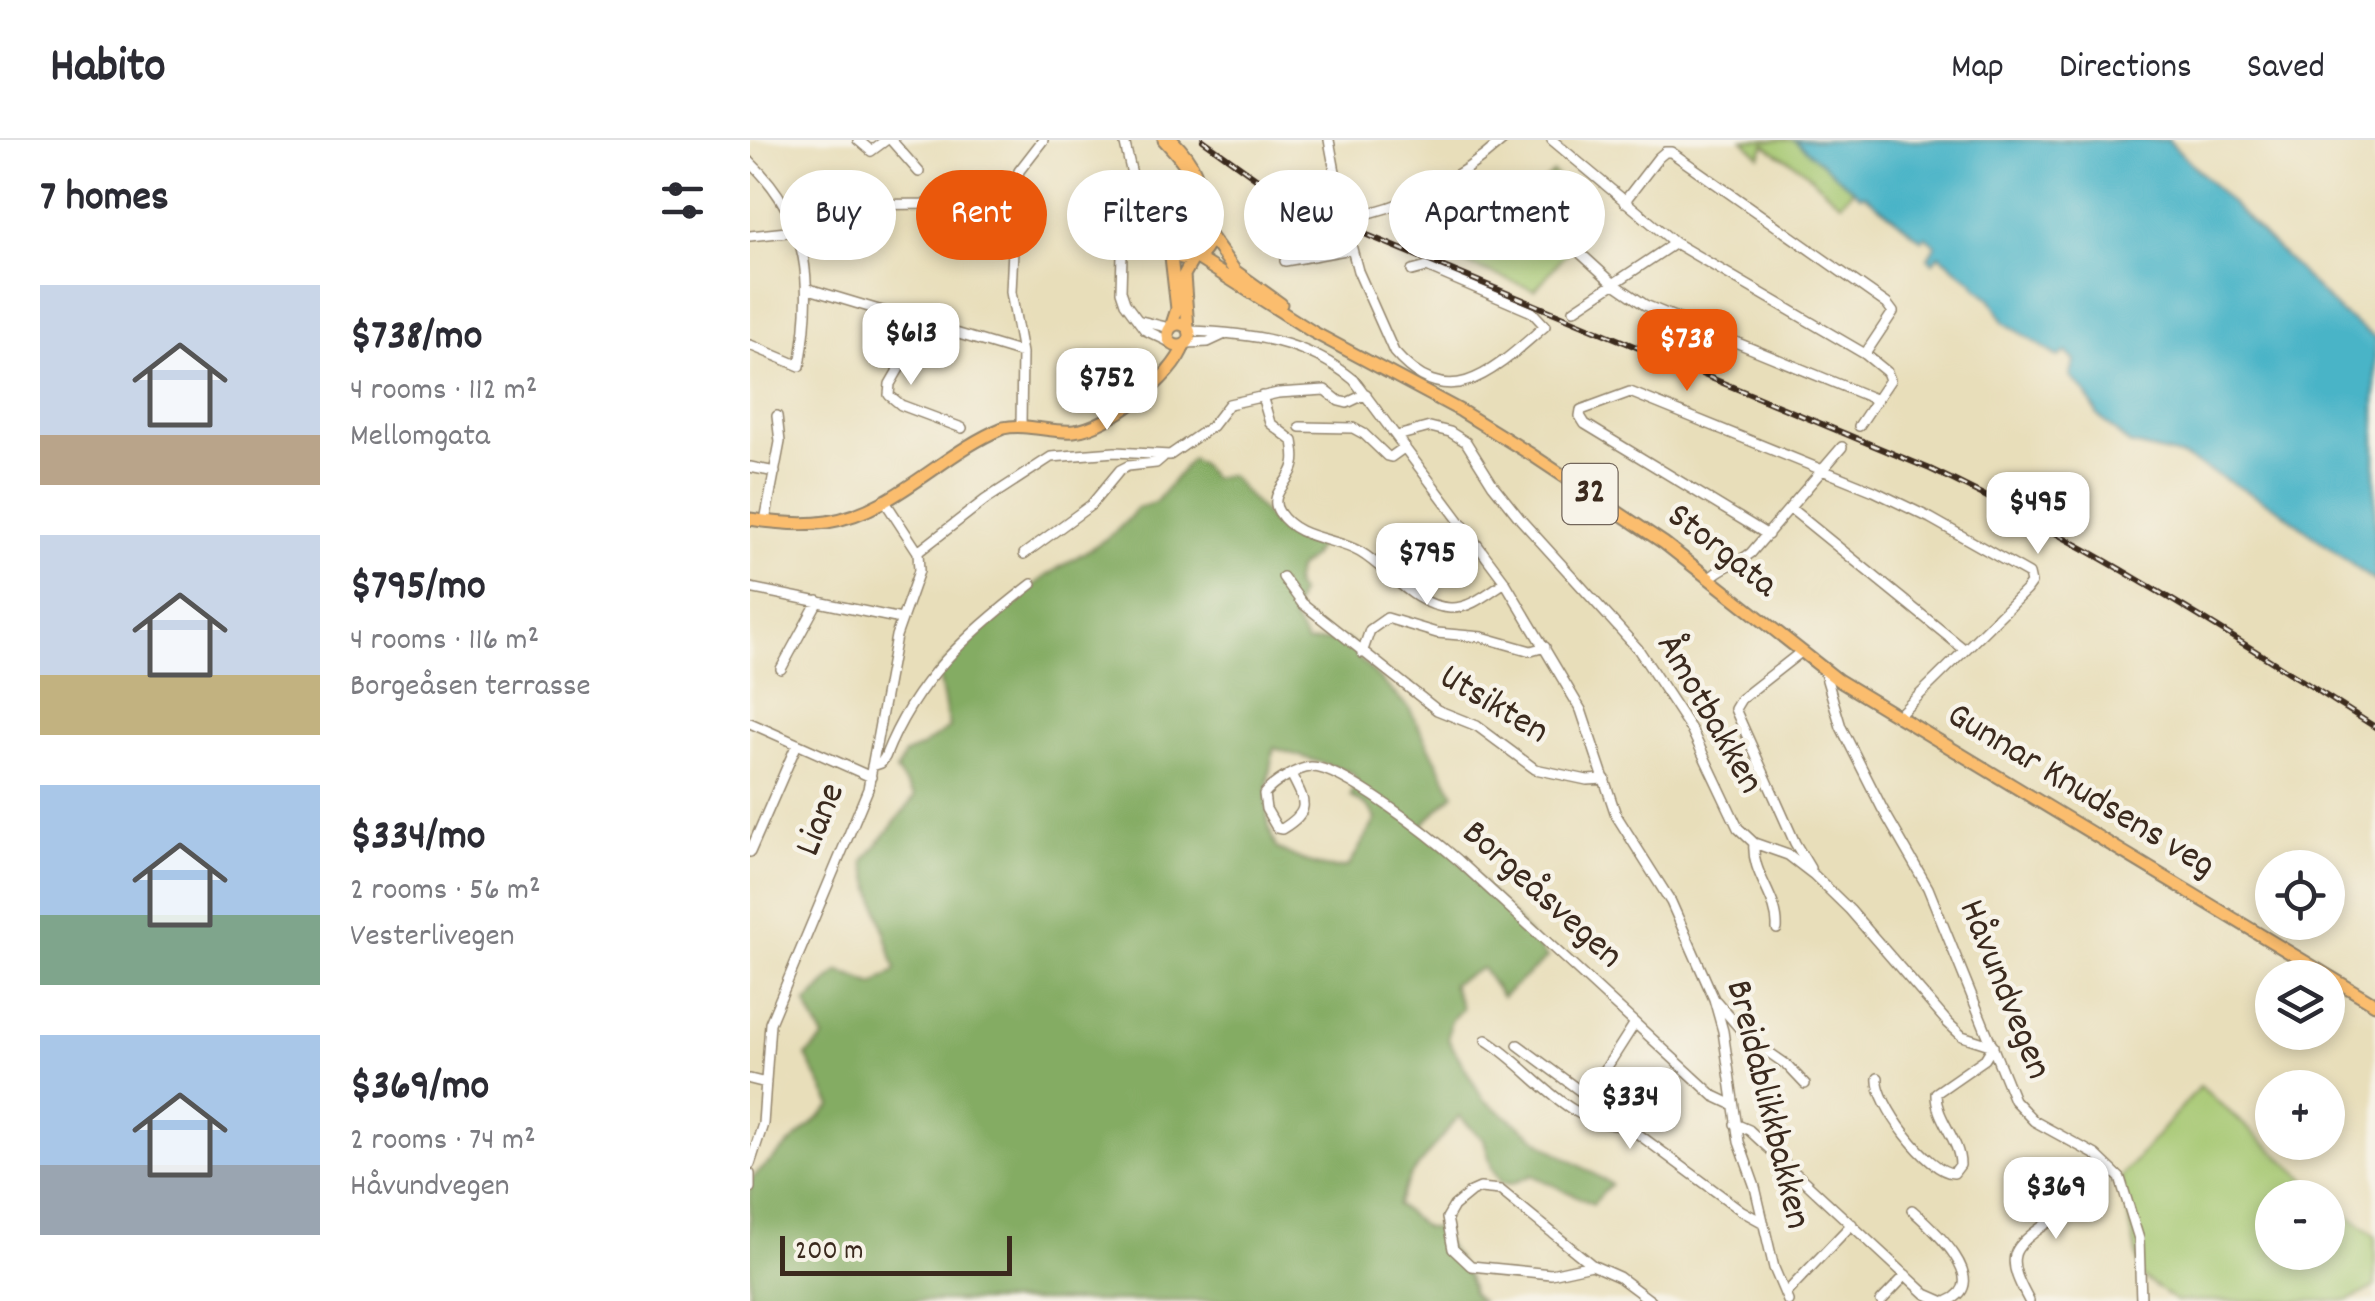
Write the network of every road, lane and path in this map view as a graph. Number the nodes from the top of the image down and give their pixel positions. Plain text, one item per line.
1 (858, 140) edge
2 (888, 140) edge
3 (1124, 140) edge
4 (1164, 140) edge
5 (1172, 140) edge
6 (1329, 140) edge
7 (1503, 140) edge
8 (1552, 140) edge
9 (1036, 142) edge
10 (750, 162) edge
11 (917, 170) edge
12 (1020, 170) edge
13 (1131, 170) edge
14 (1187, 170) edge
15 (1196, 170) edge
16 (1335, 170) edge
17 (1737, 197) junction
18 (1624, 202) junction
19 (780, 203) edge
20 (1725, 205) dead end
21 (1369, 214) edge
22 (780, 233) edge
23 (750, 236) edge
24 (1674, 243) junction
25 (1224, 255) edge
26 (802, 260) edge
27 (1012, 260) edge
28 (1122, 260) edge
29 (1171, 260) edge
30 (1194, 260) edge
31 (1197, 260) edge
32 (1290, 260) edge
33 (1355, 260) edge
34 (1588, 260) edge
35 (1284, 261) dead end
36 (1412, 271) dead end
37 (1613, 284) junction
38 (809, 289) junction
39 (1574, 310) dead end
40 (924, 326) junction
41 (1179, 336) junction
42 (1338, 344) junction
43 (750, 345) edge
44 (1022, 353) junction
45 (1865, 354) junction
46 (1366, 394) junction
47 (1262, 396) junction
48 (1877, 400) junction
49 (776, 416) dead end
50 (1022, 425) junction
51 (1858, 426) dead end
52 (962, 428) dead end
53 (1300, 428) dead end
54 (1397, 436) junction
55 (1405, 446) junction
56 (1842, 447) dead end
57 (1164, 457) junction
58 (750, 467) edge
59 (1823, 469) junction
60 (775, 472) junction
61 (884, 500) junction
62 (1790, 508) junction
63 (750, 519) edge
64 (765, 521) junction
65 (1768, 534) junction
66 (918, 552) junction
67 (1024, 554) dead end
68 (1283, 577) dead end
69 (1709, 579) junction
70 (1504, 582) junction
71 (1032, 584) dead end
72 (750, 588) edge
73 (818, 601) junction
74 (901, 620) junction
75 (1545, 647) junction
76 (1965, 650) junction
77 (1801, 652) junction
78 (1362, 653) junction
79 (781, 669) dead end
80 (1824, 670) junction
81 (1903, 720) junction
82 (750, 723) edge
83 (798, 744) junction
84 (872, 771) junction
85 (1292, 776) junction
86 (1605, 778) junction
87 (1754, 843) junction
88 (750, 852) edge
89 (1814, 875) junction
90 (1778, 929) dead end
91 (1714, 999) junction
92 (2375, 1004) edge
93 (1635, 1023) junction
94 (1486, 1040) dead end
95 (1518, 1045) dead end
96 (1992, 1046) junction
97 (1878, 1078) dead end
98 (750, 1079) edge
99 (766, 1083) junction
100 (1806, 1084) dead end
101 (1587, 1098) junction
102 (1731, 1104) junction
103 (1735, 1124) junction
104 (1627, 1126) junction
105 (750, 1164) edge
106 (750, 1174) edge
107 (750, 1188) edge
108 (2098, 1192) dead end
109 (1912, 1210) dead end
110 (1762, 1222) junction
111 (1852, 1224) junction
112 (1592, 1265) junction
113 (1906, 1274) junction
114 (1786, 1297) edge
115 (1651, 1301) edge
116 (1881, 1301) edge
117 (1945, 1301) edge
118 (2029, 1301) edge
119 (2141, 1301) edge

1 - 2 street
2 - 11 street
3 - 13 street
4 - 14 main road
5 - 15 main road, 32
6 - 16 street
7 - 21 street
8 - 18 street
9 - 12 street
10 - 19 street
17 - 18 street
17 - 20 street
17 - 45 street
18 - 24 street
22 - 23 street
24 - 37 street
24 - 45 street
25 - 42 main road, Storgata / 32
26 - 38 street
27 - 44 street
28 - 41 street
29 - 41 main road
30 - 41 main road
31 - 42 main road, Storgata / 32
32 - 35 street
33 - 36 street
34 - 37 street
37 - 39 street
37 - 48 street
38 - 40 street
38 - 43 street
40 - 44 street
40 - 52 street
41 - 46 street, Breidablikkbakken
41 - 50 main road
42 - 69 main road, Storgata / 32
44 - 50 street
45 - 48 street
46 - 47 street
46 - 54 street, Breidablikkbakken
47 - 57 street
47 - 70 street
48 - 51 street
49 - 60 street
50 - 61 main road
53 - 55 street
54 - 55 street, Breidablikkbakken
54 - 87 street, Åmotbakken
55 - 70 street, Breidablikkbakken
56 - 59 street
57 - 66 street
57 - 67 street
58 - 60 street
59 - 62 street
59 - 65 street
59 - 76 street
60 - 64 street
61 - 64 main road
61 - 66 street
62 - 65 street
62 - 76 street
63 - 64 main road
65 - 69 street
66 - 74 street, Liane
68 - 78 street, Utsikten
69 - 77 main road, Storgata / 32
70 - 75 street, Breidablikkbakken
71 - 84 street
72 - 73 street
73 - 74 street
73 - 79 street
74 - 84 street, Liane
75 - 78 street, Utsikten
75 - 86 street, Breidablikkbakken
76 - 81 street
77 - 80 main road, Storgata / 32
77 - 89 street
78 - 86 street, Utsikten
80 - 81 main road, Storgata / 32
80 - 96 street, Håvundvegen
81 - 92 main road, Gunnar Knudsens veg / 32
82 - 83 street
83 - 84 street
83 - 88 street
84 - 99 street, Liane
85 - 85 street
85 - 93 street, Borgeåsvegen
86 - 91 street, Breidablikkbakken
87 - 89 street, Åmotbakken
87 - 90 street, Åmotbakken
89 - 96 street, Åmotbakken
91 - 100 street
91 - 102 street, Breidablikkbakken
93 - 101 street
93 - 102 street, Borgeåsvegen
94 - 104 street
95 - 101 street
96 - 97 street
96 - 119 street, Håvundvegen
98 - 99 street
99 - 105 street, Liane
101 - 104 street
102 - 103 street, Breidablikkbakken
103 - 110 street, Breidablikkbakken
103 - 111 street
104 - 110 street
106 - 107 street
108 - 118 street
109 - 117 street
110 - 114 street, Breidablikkbakken
111 - 113 street
111 - 114 street
112 - 112 street
112 - 115 street
113 - 116 street
113 - 117 street

